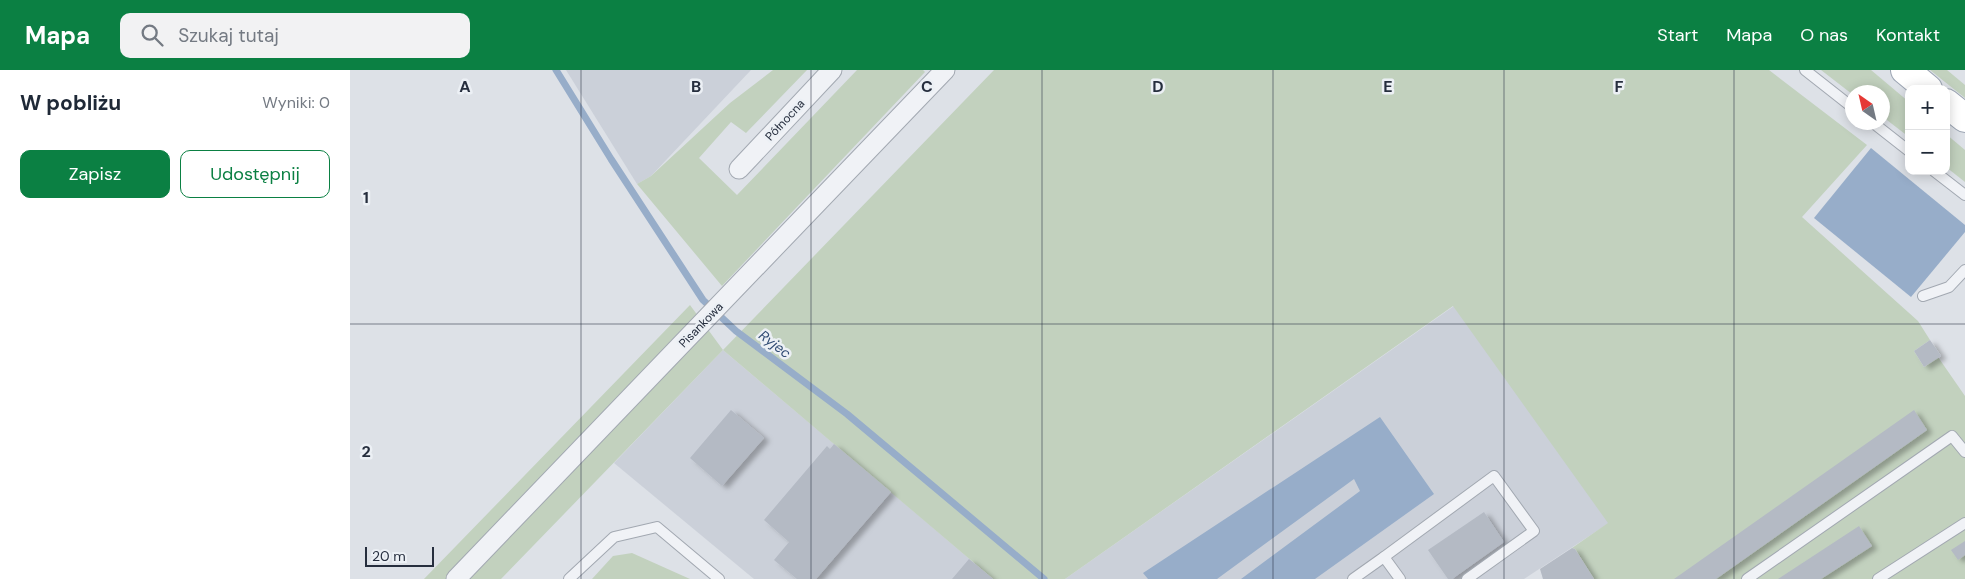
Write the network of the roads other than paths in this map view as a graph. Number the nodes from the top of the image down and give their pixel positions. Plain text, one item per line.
1 (832, 70) edge
2 (944, 70) edge
3 (1805, 70) edge
4 (1905, 70) edge
5 (1923, 85) edge
6 (1845, 101) edge
7 (1950, 106) edge
8 (1965, 118) edge
9 (1882, 130) edge
10 (1905, 148) edge
11 (739, 169) dead end
12 (1939, 175) edge
13 (1965, 195) edge
14 (1965, 270) edge
15 (1923, 296) dead end
16 (1965, 452) edge
17 (1965, 523) edge
18 (1384, 557) junction
19 (456, 579) edge
20 (569, 579) edge
21 (719, 579) edge
22 (1353, 579) edge
23 (1400, 579) edge
24 (1467, 579) edge
25 (1746, 579) edge
26 (1878, 579) edge

1 - 11 street, Północna
2 - 19 street, Pisankowa
3 - 6 lane
4 - 5 main road
7 - 8 main road
9 - 10 lane
12 - 13 lane
14 - 15 lane
16 - 25 lane
17 - 26 lane
18 - 22 lane
18 - 23 lane
18 - 24 lane
20 - 21 lane

